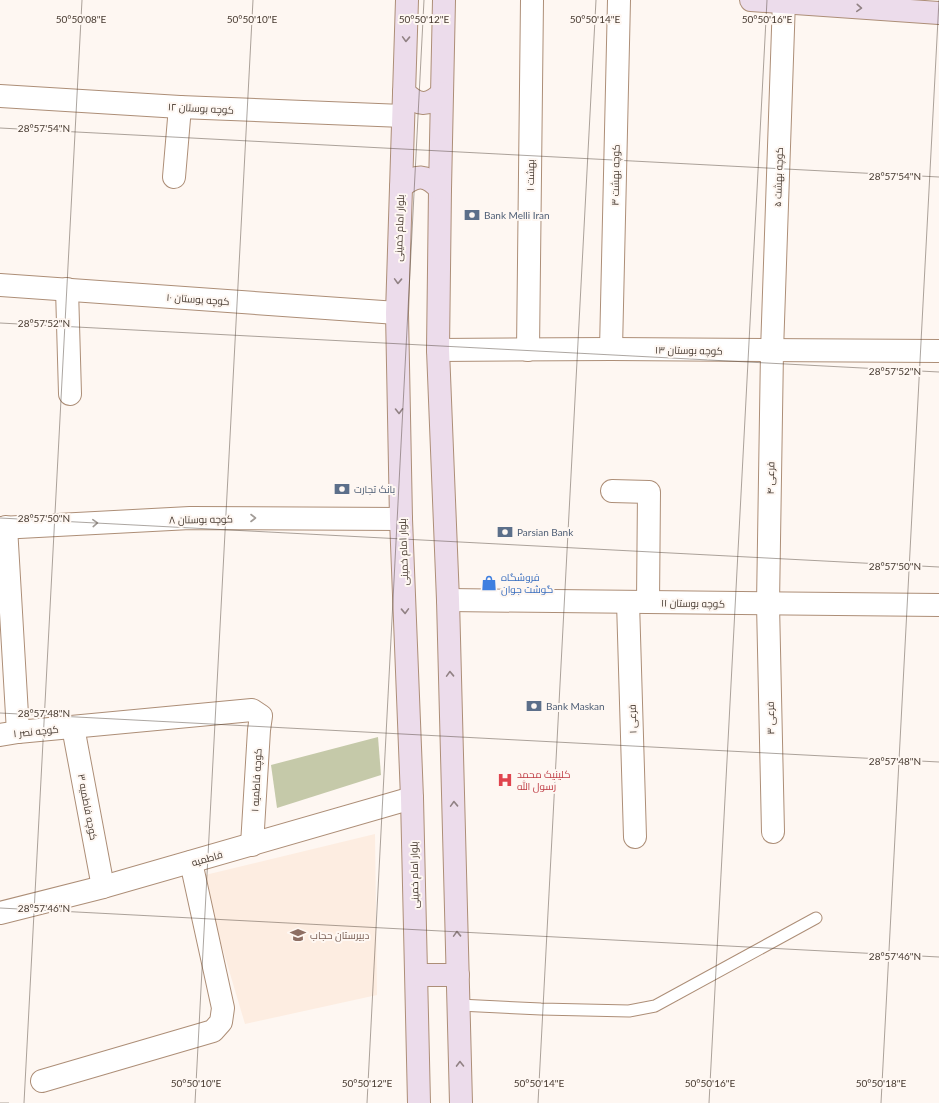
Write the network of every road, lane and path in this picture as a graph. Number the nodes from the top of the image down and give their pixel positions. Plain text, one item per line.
1 (407, 0) edge
2 (444, 0) edge
3 (532, 0) edge
4 (619, 0) edge
5 (751, 0) edge
6 (784, 1) edge
7 (939, 13) edge
8 (404, 92) junction
9 (442, 93) junction
10 (0, 96) edge
11 (180, 107) junction
12 (403, 116) junction
13 (174, 177) dead end
14 (401, 187) junction
15 (440, 189) junction
16 (0, 284) edge
17 (68, 289) junction
18 (397, 313) junction
19 (611, 349) junction
20 (438, 350) junction
21 (528, 350) junction
22 (772, 351) junction
23 (939, 351) edge
24 (70, 394) dead end
25 (612, 491) dead end
26 (401, 519) junction
27 (3, 528) edge
28 (448, 600) junction
29 (638, 602) junction
30 (768, 604) junction
31 (939, 605) edge
32 (261, 716) joint
33 (73, 727) junction
34 (9, 734) edge
35 (412, 798) junction
36 (772, 832) dead end
37 (635, 837) dead end
38 (252, 845) junction
39 (191, 862) junction
40 (103, 887) junction
41 (0, 913) edge
42 (816, 918) dead end
43 (417, 975) junction
44 (458, 975) junction
45 (459, 1005) junction
46 (42, 1081) dead end
47 (419, 1103) edge
48 (461, 1103) edge

1 -> 8 street, بلوار امام خمینی
2 - 9 street
3 - 21 street, بهشت ۱
4 - 19 street, کوچه بهشت ۳
5 - 6 street
6 -> 7 street
6 - 22 street, کوچه بهشت ۵
8 - 9 street
8 - 12 street, بلوار امام خمینی
9 - 15 street
10 - 11 street, کوچه بوستان ۱۲
11 - 12 street, کوچه بوستان ۱۲
11 - 13 street
12 - 14 street, بلوار امام خمینی
14 - 15 street
14 -> 18 street, بلوار امام خمینی
15 - 20 street
16 - 17 street, کوچه بوستان ۱۰
17 - 18 street, کوچه بوستان ۱۰
17 - 24 street
18 -> 26 street, بلوار امام خمینی
19 - 21 street, کوچه بوستان ۱۳
19 - 22 street, کوچه بوستان ۱۳
20 - 21 street, کوچه بوستان ۱۳
20 - 28 street
22 - 23 street, کوچه بوستان ۱۳
22 - 30 street, فرعی ۴
25 - 29 street, فرعی ۱
27 -> 26 street, کوچه بوستان ۸
26 -> 35 street, بلوار امام خمینی
27 - 34 street
28 - 29 street, کوچه بوستان ۱۱
44 -> 28 street
29 - 30 street, کوچه بوستان ۱۱
29 - 37 street, فرعی ۱
30 - 31 street, کوچه بوستان ۱۱
30 - 36 street, فرعی ۳
32 - 33 street, کوچه نصر ۱
32 - 38 street, کوچه فاطمیه ۱
33 - 34 street, کوچه نصر ۱
33 - 40 street, کوچه فاطمیه ۳
35 - 38 street, فاطمیه
35 - 43 street, بلوار امام خمینی
38 - 39 street, فاطمیه
39 - 40 street, فاطمیه
39 - 46 street
40 - 41 street, فاطمیه
42 - 45 lane
43 - 44 street
43 - 47 street, بلوار امام خمینی
44 - 45 street
48 -> 45 street

